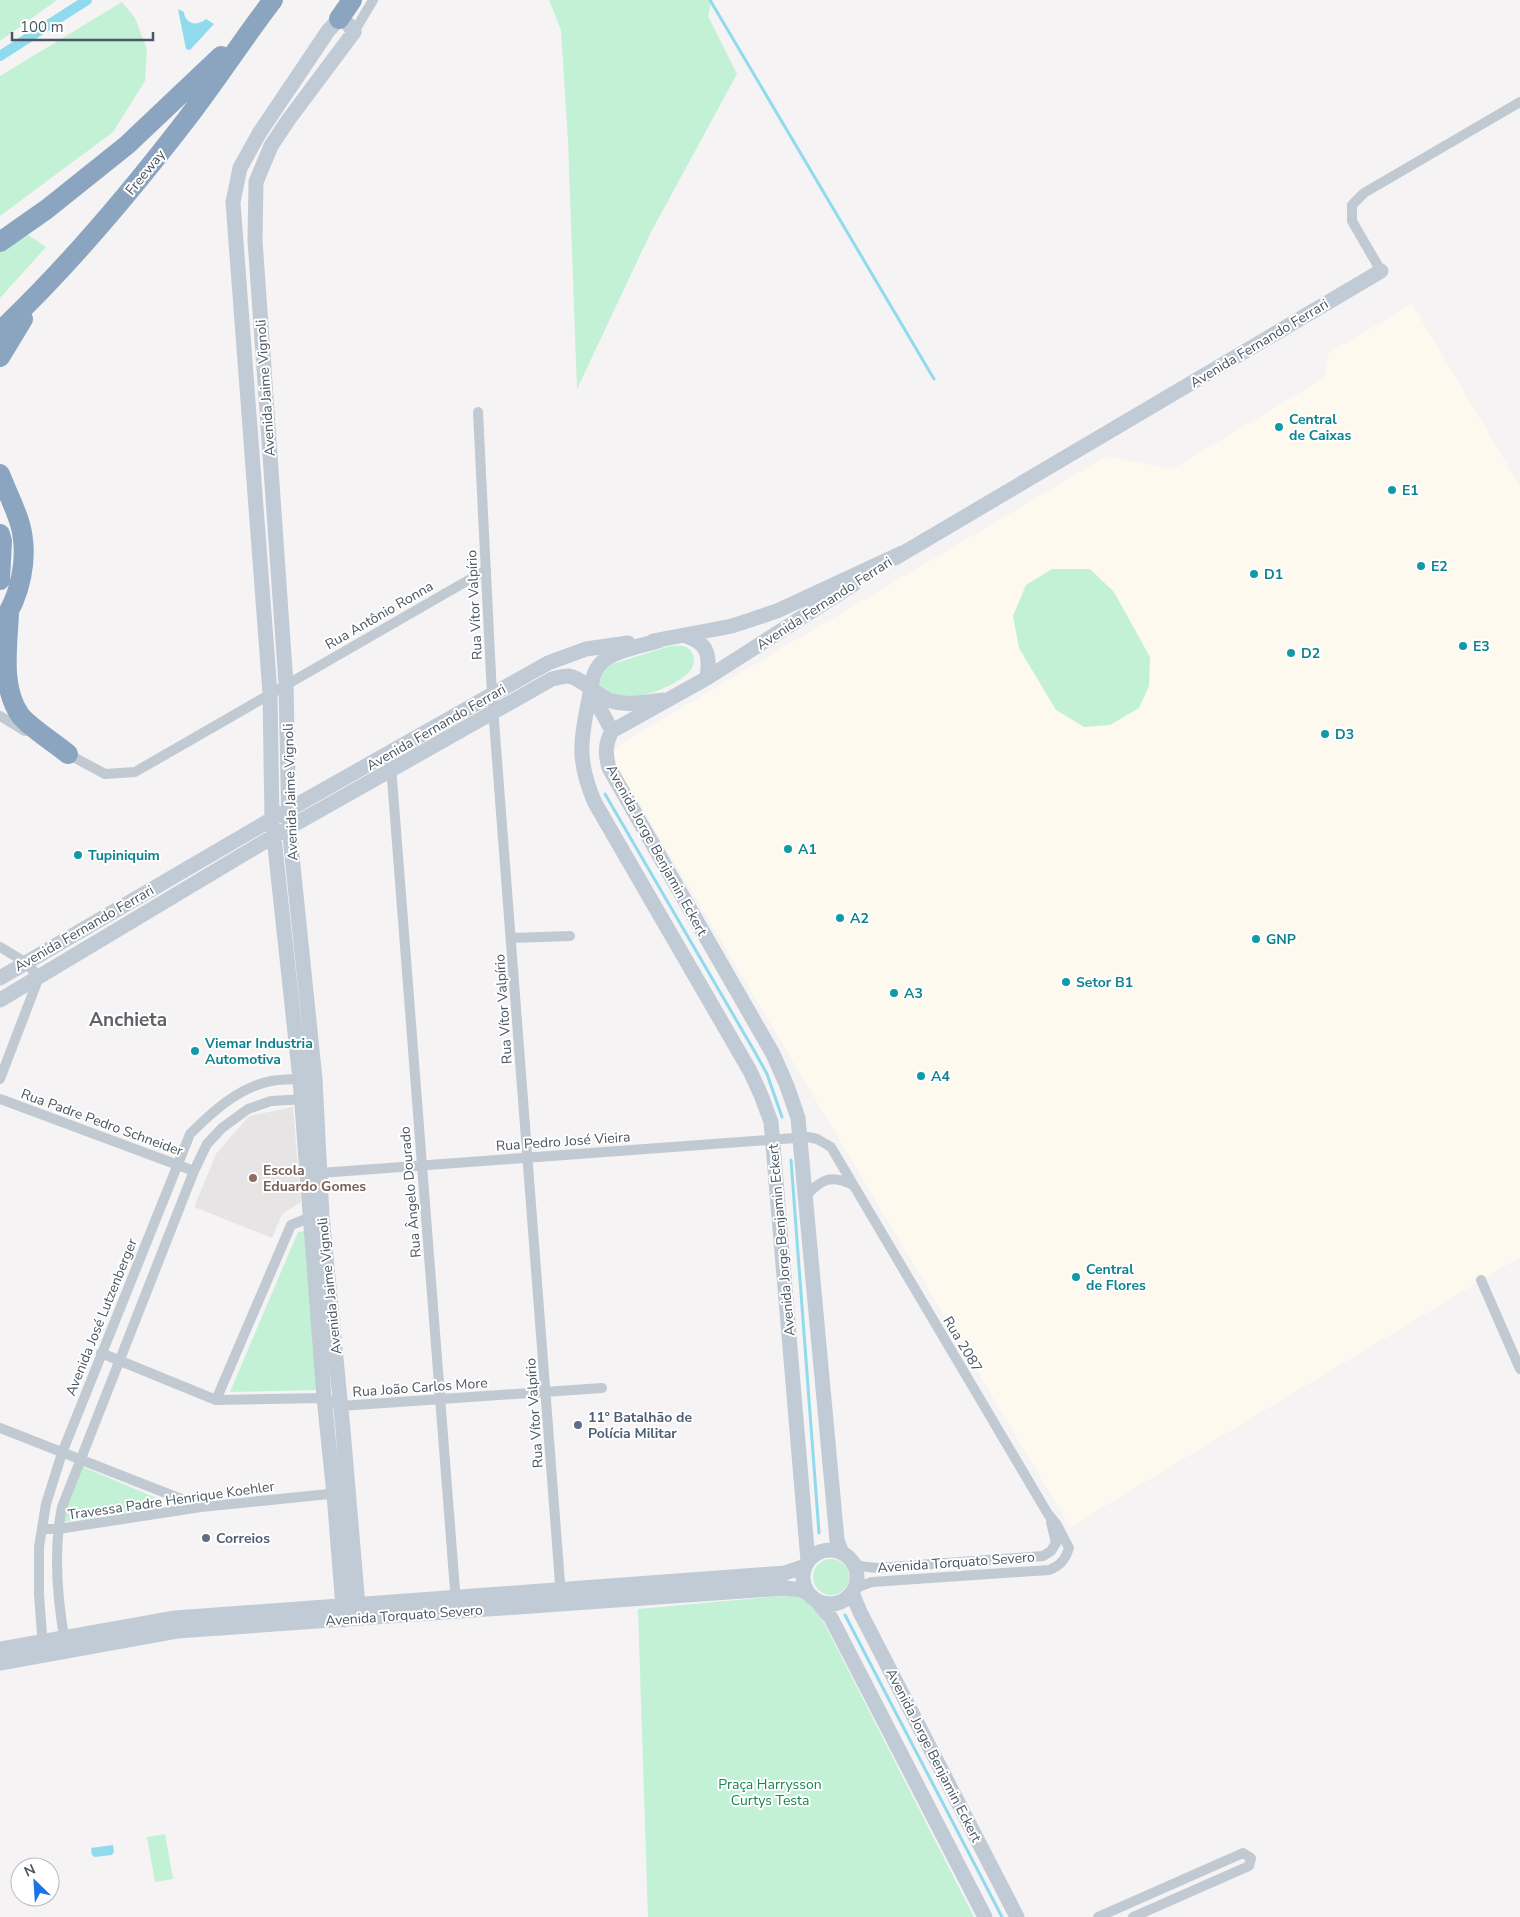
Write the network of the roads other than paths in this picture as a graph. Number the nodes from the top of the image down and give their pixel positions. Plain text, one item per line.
1 (273, 0) edge
2 (352, 0) edge
3 (373, 0) edge
4 (338, 19) junction
5 (256, 22) junction
6 (354, 32) junction
7 (326, 35) junction
8 (341, 49) junction
9 (1520, 102) edge
10 (0, 242) edge
11 (1381, 271) joint
12 (36, 298) junction
13 (242, 325) junction
14 (261, 325) junction
15 (0, 331) edge
16 (0, 357) edge
17 (478, 412) dead end
18 (0, 474) edge
19 (0, 534) edge
20 (902, 553) junction
21 (486, 570) junction
22 (0, 580) edge
23 (5, 618) edge
24 (686, 636) junction
25 (661, 640) junction
26 (707, 678) junction
27 (286, 684) junction
28 (590, 690) junction
29 (270, 693) junction
30 (492, 695) junction
31 (670, 700) junction
32 (494, 712) junction
33 (0, 716) edge
34 (612, 731) junction
35 (390, 753) junction
36 (68, 754) junction
37 (392, 769) junction
38 (360, 770) junction
39 (288, 811) junction
40 (272, 819) junction
41 (289, 827) junction
42 (274, 836) junction
43 (106, 915) junction
44 (115, 931) junction
45 (570, 936) dead end
46 (511, 938) junction
47 (0, 947) edge
48 (25, 962) junction
49 (38, 977) junction
50 (0, 978) edge
51 (0, 1000) edge
52 (0, 1079) edge
53 (308, 1079) junction
54 (0, 1099) edge
55 (309, 1099) junction
56 (804, 1138) junction
57 (773, 1140) junction
58 (528, 1158) junction
59 (176, 1164) junction
60 (422, 1165) junction
61 (194, 1171) junction
62 (320, 1172) junction
63 (854, 1186) junction
64 (806, 1196) junction
65 (316, 1217) junction
66 (1481, 1280) dead end
67 (101, 1354) junction
68 (120, 1360) junction
69 (1520, 1369) edge
70 (602, 1388) dead end
71 (546, 1392) junction
72 (324, 1398) junction
73 (216, 1400) junction
74 (440, 1400) junction
75 (341, 1406) junction
76 (0, 1428) edge
77 (62, 1453) junction
78 (80, 1460) junction
79 (341, 1493) junction
80 (201, 1507) junction
81 (1048, 1514) junction
82 (42, 1529) junction
83 (58, 1529) junction
84 (847, 1556) junction
85 (807, 1564) junction
86 (1050, 1570) joint
87 (854, 1590) junction
88 (562, 1597) junction
89 (813, 1598) junction
90 (457, 1604) junction
91 (351, 1612) junction
92 (65, 1644) junction
93 (0, 1648) edge
94 (43, 1648) junction
95 (0, 1663) edge
96 (985, 1917) edge
97 (1017, 1917) edge
98 (1098, 1917) edge
99 (1133, 1917) edge

1 - 5 highway, Freeway
2 - 4 highway
3 - 6 street, Avenida Jaime Vignoli
4 - 6 street
4 - 7 street, Avenida Jaime Vignoli
5 - 10 highway
5 - 12 highway, Freeway
6 - 8 street, Avenida Jaime Vignoli
7 - 8 street
7 - 13 street, Avenida Jaime Vignoli
8 - 14 street, Avenida Jaime Vignoli
9 - 11 street, Avenida Fernando Ferrari
11 - 20 street, Avenida Fernando Ferrari
12 - 15 highway, Freeway
12 - 16 highway
13 - 14 street
13 - 29 street, Avenida Jaime Vignoli
14 - 27 street, Avenida Jaime Vignoli
17 - 21 street, Rua Vítor Valpírio
18 - 23 highway
19 - 22 highway
20 - 24 street, Avenida Fernando Ferrari
20 - 26 street, Avenida Fernando Ferrari
21 - 27 street, Rua Antônio Ronna
21 - 30 street, Rua Vítor Valpírio
23 - 36 highway
24 - 25 street, Avenida Fernando Ferrari
24 - 26 street
25 - 28 street, Avenida Jorge Benjamin Eckert
25 - 30 street, Avenida Fernando Ferrari
26 - 31 street, Avenida Fernando Ferrari
27 - 29 street, Rua Antônio Ronna
27 - 39 street, Avenida Jaime Vignoli
28 - 31 street, Avenida Fernando Ferrari
28 - 32 street, Avenida Fernando Ferrari
28 - 34 street
28 - 57 street, Avenida Jorge Benjamin Eckert
29 - 36 street, Rua Antônio Ronna
29 - 40 street, Avenida Jaime Vignoli
30 - 32 street, Rua Vítor Valpírio
30 - 35 street, Avenida Fernando Ferrari
31 - 34 street, Avenida Fernando Ferrari
32 - 37 street, Avenida Fernando Ferrari
32 - 46 street, Rua Vítor Valpírio
33 - 36 street, Rua Antônio Ronna
34 - 56 street, Avenida Jorge Benjamin Eckert
35 - 37 street, Rua Ângelo Dourado
35 - 38 street, Avenida Fernando Ferrari
37 - 38 street
37 - 41 street, Avenida Fernando Ferrari
37 - 60 street, Rua Ângelo Dourado
38 - 39 street, Avenida Fernando Ferrari
39 - 40 street, Avenida Fernando Ferrari
39 - 41 street, Avenida Jaime Vignoli
40 - 42 street, Avenida Jaime Vignoli
40 - 43 street, Avenida Fernando Ferrari
41 - 42 street, Avenida Fernando Ferrari
41 - 53 street, Avenida Jaime Vignoli
42 - 44 street, Avenida Fernando Ferrari
42 - 53 street, Avenida Jaime Vignoli
43 - 44 street
43 - 48 street, Avenida Fernando Ferrari
44 - 49 street, Avenida Fernando Ferrari
45 - 46 street
46 - 58 street, Rua Vítor Valpírio
47 - 48 street
48 - 49 street
48 - 50 street, Avenida Fernando Ferrari
49 - 51 street, Avenida Fernando Ferrari
49 - 52 street
53 - 55 street, Avenida Jaime Vignoli
53 - 59 street, Avenida José Lutzenberger
54 - 59 street, Rua Padre Pedro Schneider
55 - 61 street
55 - 62 street, Avenida Jaime Vignoli
55 - 65 street, Avenida Jaime Vignoli
56 - 57 street, Rua Pedro José Vieira
56 - 63 street, Rua 2087
56 - 64 street, Avenida Jorge Benjamin Eckert
57 - 58 street, Rua Pedro José Vieira
57 - 85 street, Avenida Jorge Benjamin Eckert
58 - 60 street, Rua Pedro José Vieira
58 - 71 street, Rua Vítor Valpírio
59 - 61 street, Rua Padre Pedro Schneider
59 - 67 street, Avenida José Lutzenberger
60 - 62 street, Rua Pedro José Vieira
60 - 74 street, Rua Ângelo Dourado
61 - 68 street
62 - 65 street, Avenida Jaime Vignoli
63 - 64 street
63 - 81 street, Rua 2087
64 - 84 street, Avenida Jorge Benjamin Eckert
65 - 72 street, Avenida Jaime Vignoli
65 - 73 street
65 - 75 street, Avenida Jaime Vignoli
66 - 69 street
67 - 68 street, Rua João Carlos More
67 - 77 street, Avenida José Lutzenberger
68 - 73 street, Rua João Carlos More
68 - 78 street
70 - 71 street, Rua João Carlos More
71 - 74 street, Rua João Carlos More
71 - 88 street, Rua Vítor Valpírio
72 - 73 street, Rua João Carlos More
72 - 75 street, Rua João Carlos More
72 - 79 street, Avenida Jaime Vignoli
74 - 75 street, Rua João Carlos More
74 - 90 street, Rua Ângelo Dourado
75 - 79 street, Avenida Jaime Vignoli
76 - 77 street
77 - 78 street
77 - 82 street, Avenida José Lutzenberger
78 - 80 street
78 - 83 street
79 - 80 street, Travessa Padre Henrique Koehler
79 - 91 street, Avenida Jaime Vignoli
80 - 83 street, Travessa Padre Henrique Koehler
81 - 84 street, Avenida Torquato Severo
81 - 86 street, Rua 2087
82 - 83 street, Travessa Padre Henrique Koehler
82 - 94 street, Avenida José Lutzenberger
83 - 92 street
84 - 85 street
84 - 87 street
85 - 88 street, Avenida Torquato Severo
85 - 89 street
86 - 87 street, Avenida Torquato Severo
87 - 89 street
87 - 97 street, Avenida Jorge Benjamin Eckert
88 - 89 street, Avenida Torquato Severo
88 - 90 street, Avenida Torquato Severo
89 - 96 street, Avenida Jorge Benjamin Eckert
90 - 91 street, Avenida Torquato Severo
91 - 92 street, Avenida Torquato Severo
92 - 94 street, Avenida Torquato Severo
93 - 94 street, Avenida Torquato Severo
94 - 95 street, Avenida Torquato Severo
98 - 99 street

